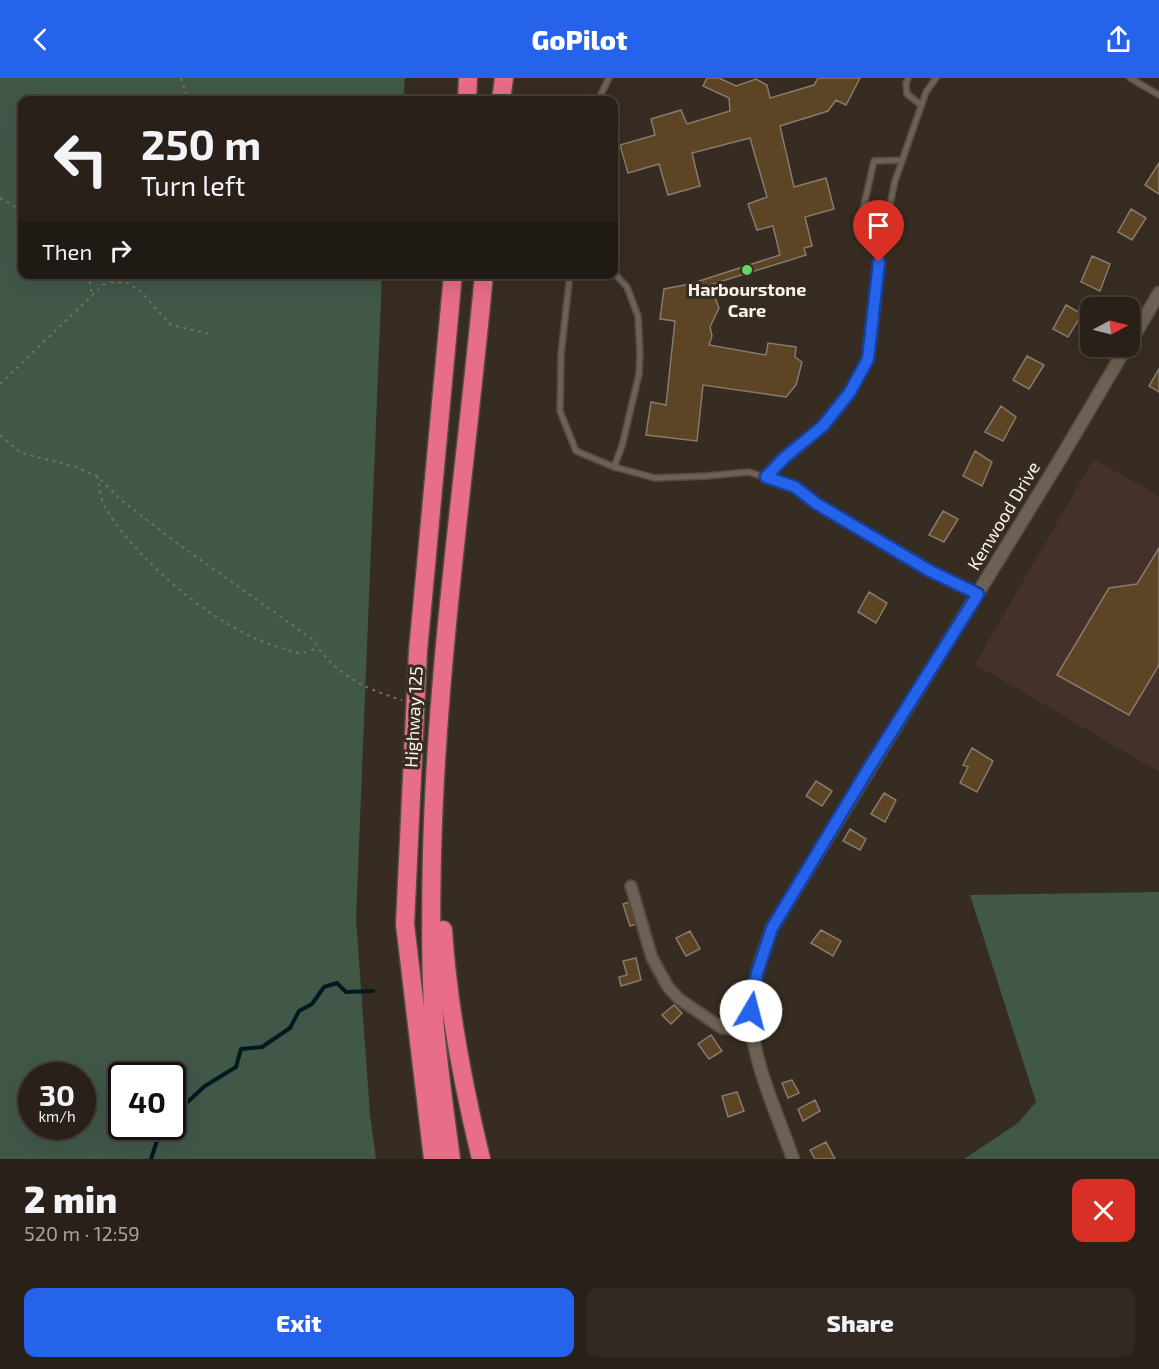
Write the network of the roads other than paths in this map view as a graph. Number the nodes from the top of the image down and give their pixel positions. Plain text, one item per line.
1 (468, 78) edge
2 (504, 78) edge
3 (609, 78) edge
4 (908, 78) edge
5 (936, 78) edge
6 (1130, 78) edge
7 (1159, 94) edge
8 (467, 96) edge
9 (502, 96) edge
10 (600, 96) edge
11 (921, 105) junction
12 (902, 160) junction
13 (882, 240) junction
14 (618, 277) edge
15 (453, 279) edge
16 (483, 279) edge
17 (569, 279) edge
18 (1159, 293) edge
19 (1140, 325) edge
20 (1120, 357) edge
21 (614, 467) junction
22 (766, 477) junction
23 (978, 594) junction
24 (435, 771) junction
25 (631, 886) dead end
26 (752, 1030) junction
27 (433, 1159) edge
28 (451, 1159) edge
29 (481, 1159) edge
30 (793, 1159) edge

1 - 8 highway
2 - 9 highway
3 - 10 lane
4 - 11 lane
5 - 11 lane
6 - 7 lane
11 - 12 lane
12 - 13 lane
12 - 13 lane
13 - 22 lane
14 - 21 lane
15 - 27 highway, Highway 125
16 - 24 highway, Highway 125
17 - 21 lane
18 - 19 street
20 - 23 street, Kenwood Drive
21 - 22 lane
22 - 23 lane
23 - 26 street, Kenwood Drive
24 - 28 highway, Highway 125
24 - 29 highway
25 - 26 street
26 - 30 street, Kenwood Drive

